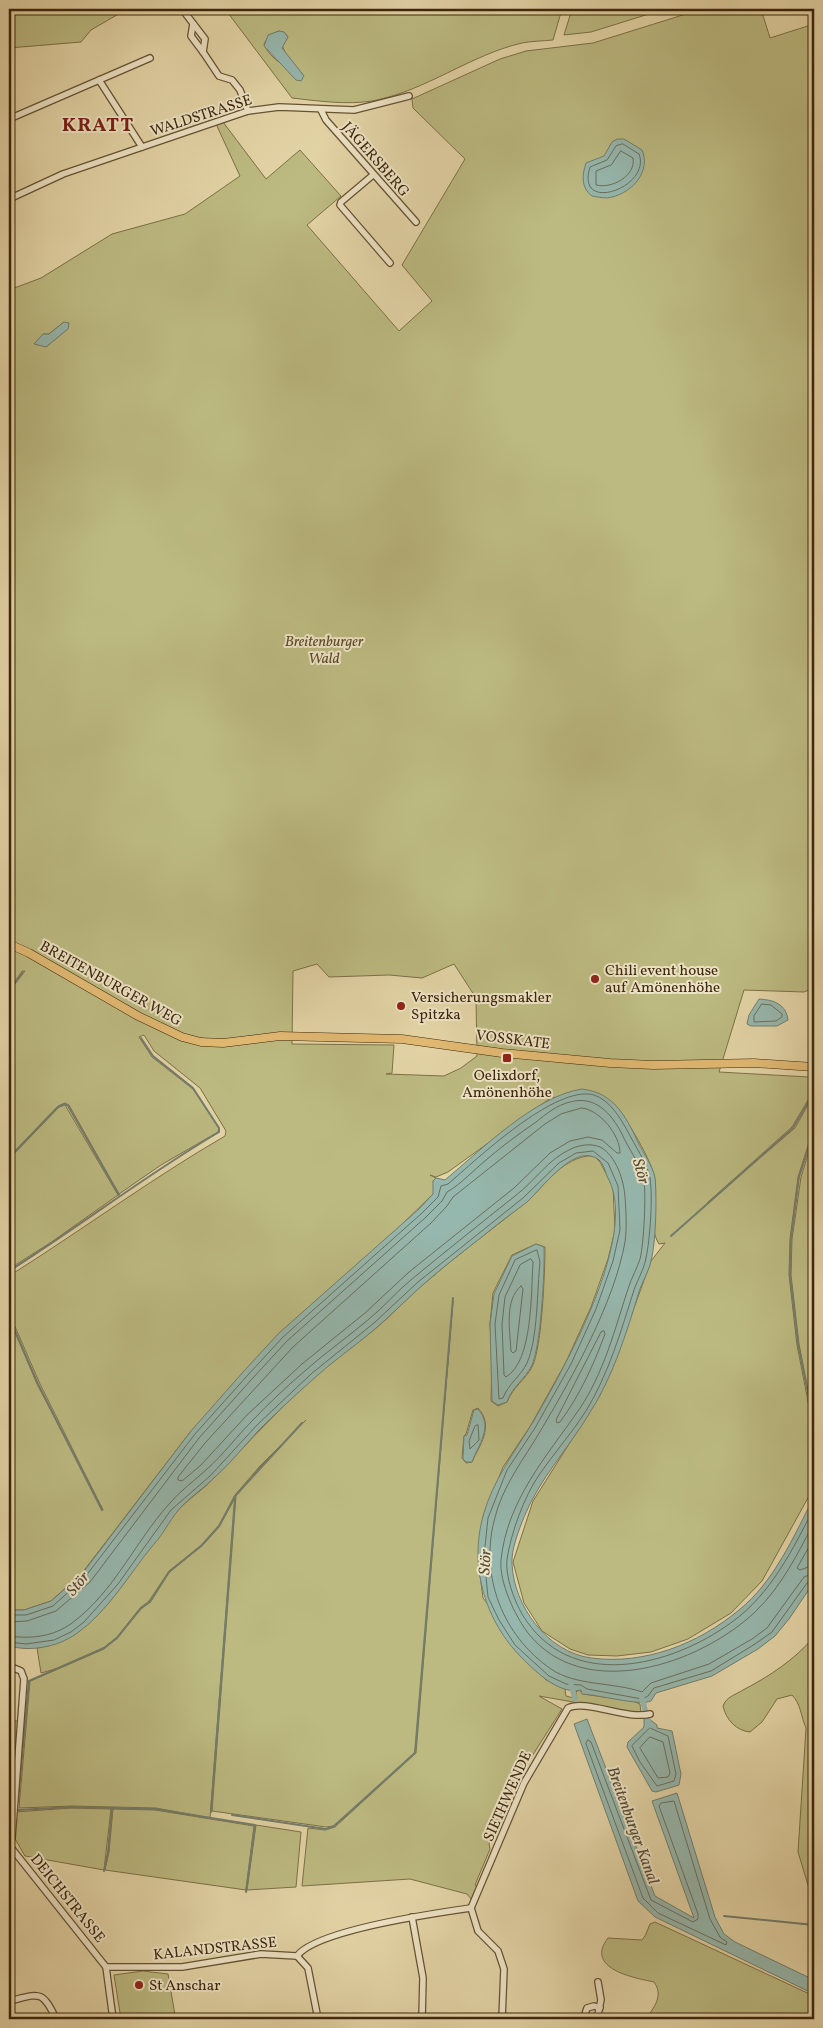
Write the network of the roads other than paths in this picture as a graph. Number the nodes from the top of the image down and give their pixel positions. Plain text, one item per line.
1 (182, 9) edge
2 (150, 58) dead end
3 (99, 80) junction
4 (409, 96) dead end
5 (321, 110) junction
6 (248, 111) junction
7 (9, 119) edge
8 (142, 147) junction
9 (373, 174) junction
10 (9, 199) edge
11 (416, 222) dead end
12 (390, 263) dead end
13 (9, 944) edge
14 (201, 1042) joint
15 (814, 1067) edge
16 (9, 1666) edge
17 (650, 1714) dead end
18 (9, 1845) edge
19 (471, 1908) junction
20 (412, 1917) junction
21 (296, 1956) junction
22 (106, 1967) junction
23 (598, 1982) dead end
24 (9, 2001) edge
25 (600, 2008) junction
26 (56, 2019) edge
27 (113, 2019) edge
28 (318, 2019) edge
29 (422, 2019) edge
30 (502, 2019) edge
31 (588, 2019) edge
32 (597, 2019) edge

1 - 6 street
2 - 3 street
3 - 7 street
3 - 8 street
4 - 5 street, WALDSTRASSE
5 - 6 street, WALDSTRASSE
5 - 9 street, JÄGERSBERG
6 - 8 street, WALDSTRASSE
8 - 10 street, WALDSTRASSE
9 - 11 street, JÄGERSBERG
9 - 12 street
13 - 14 main road, BREITENBURGER WEG
14 - 15 main road, VOSSKATE
16 - 18 street
17 - 19 street, SIETHWENDE
18 - 22 street, DEICHSTRASSE
19 - 20 street
19 - 30 street
20 - 21 street
20 - 29 street
21 - 22 street, KALANDSTRASSE
21 - 28 street
22 - 27 street
23 - 25 street
24 - 26 street
25 - 31 street
25 - 32 street

